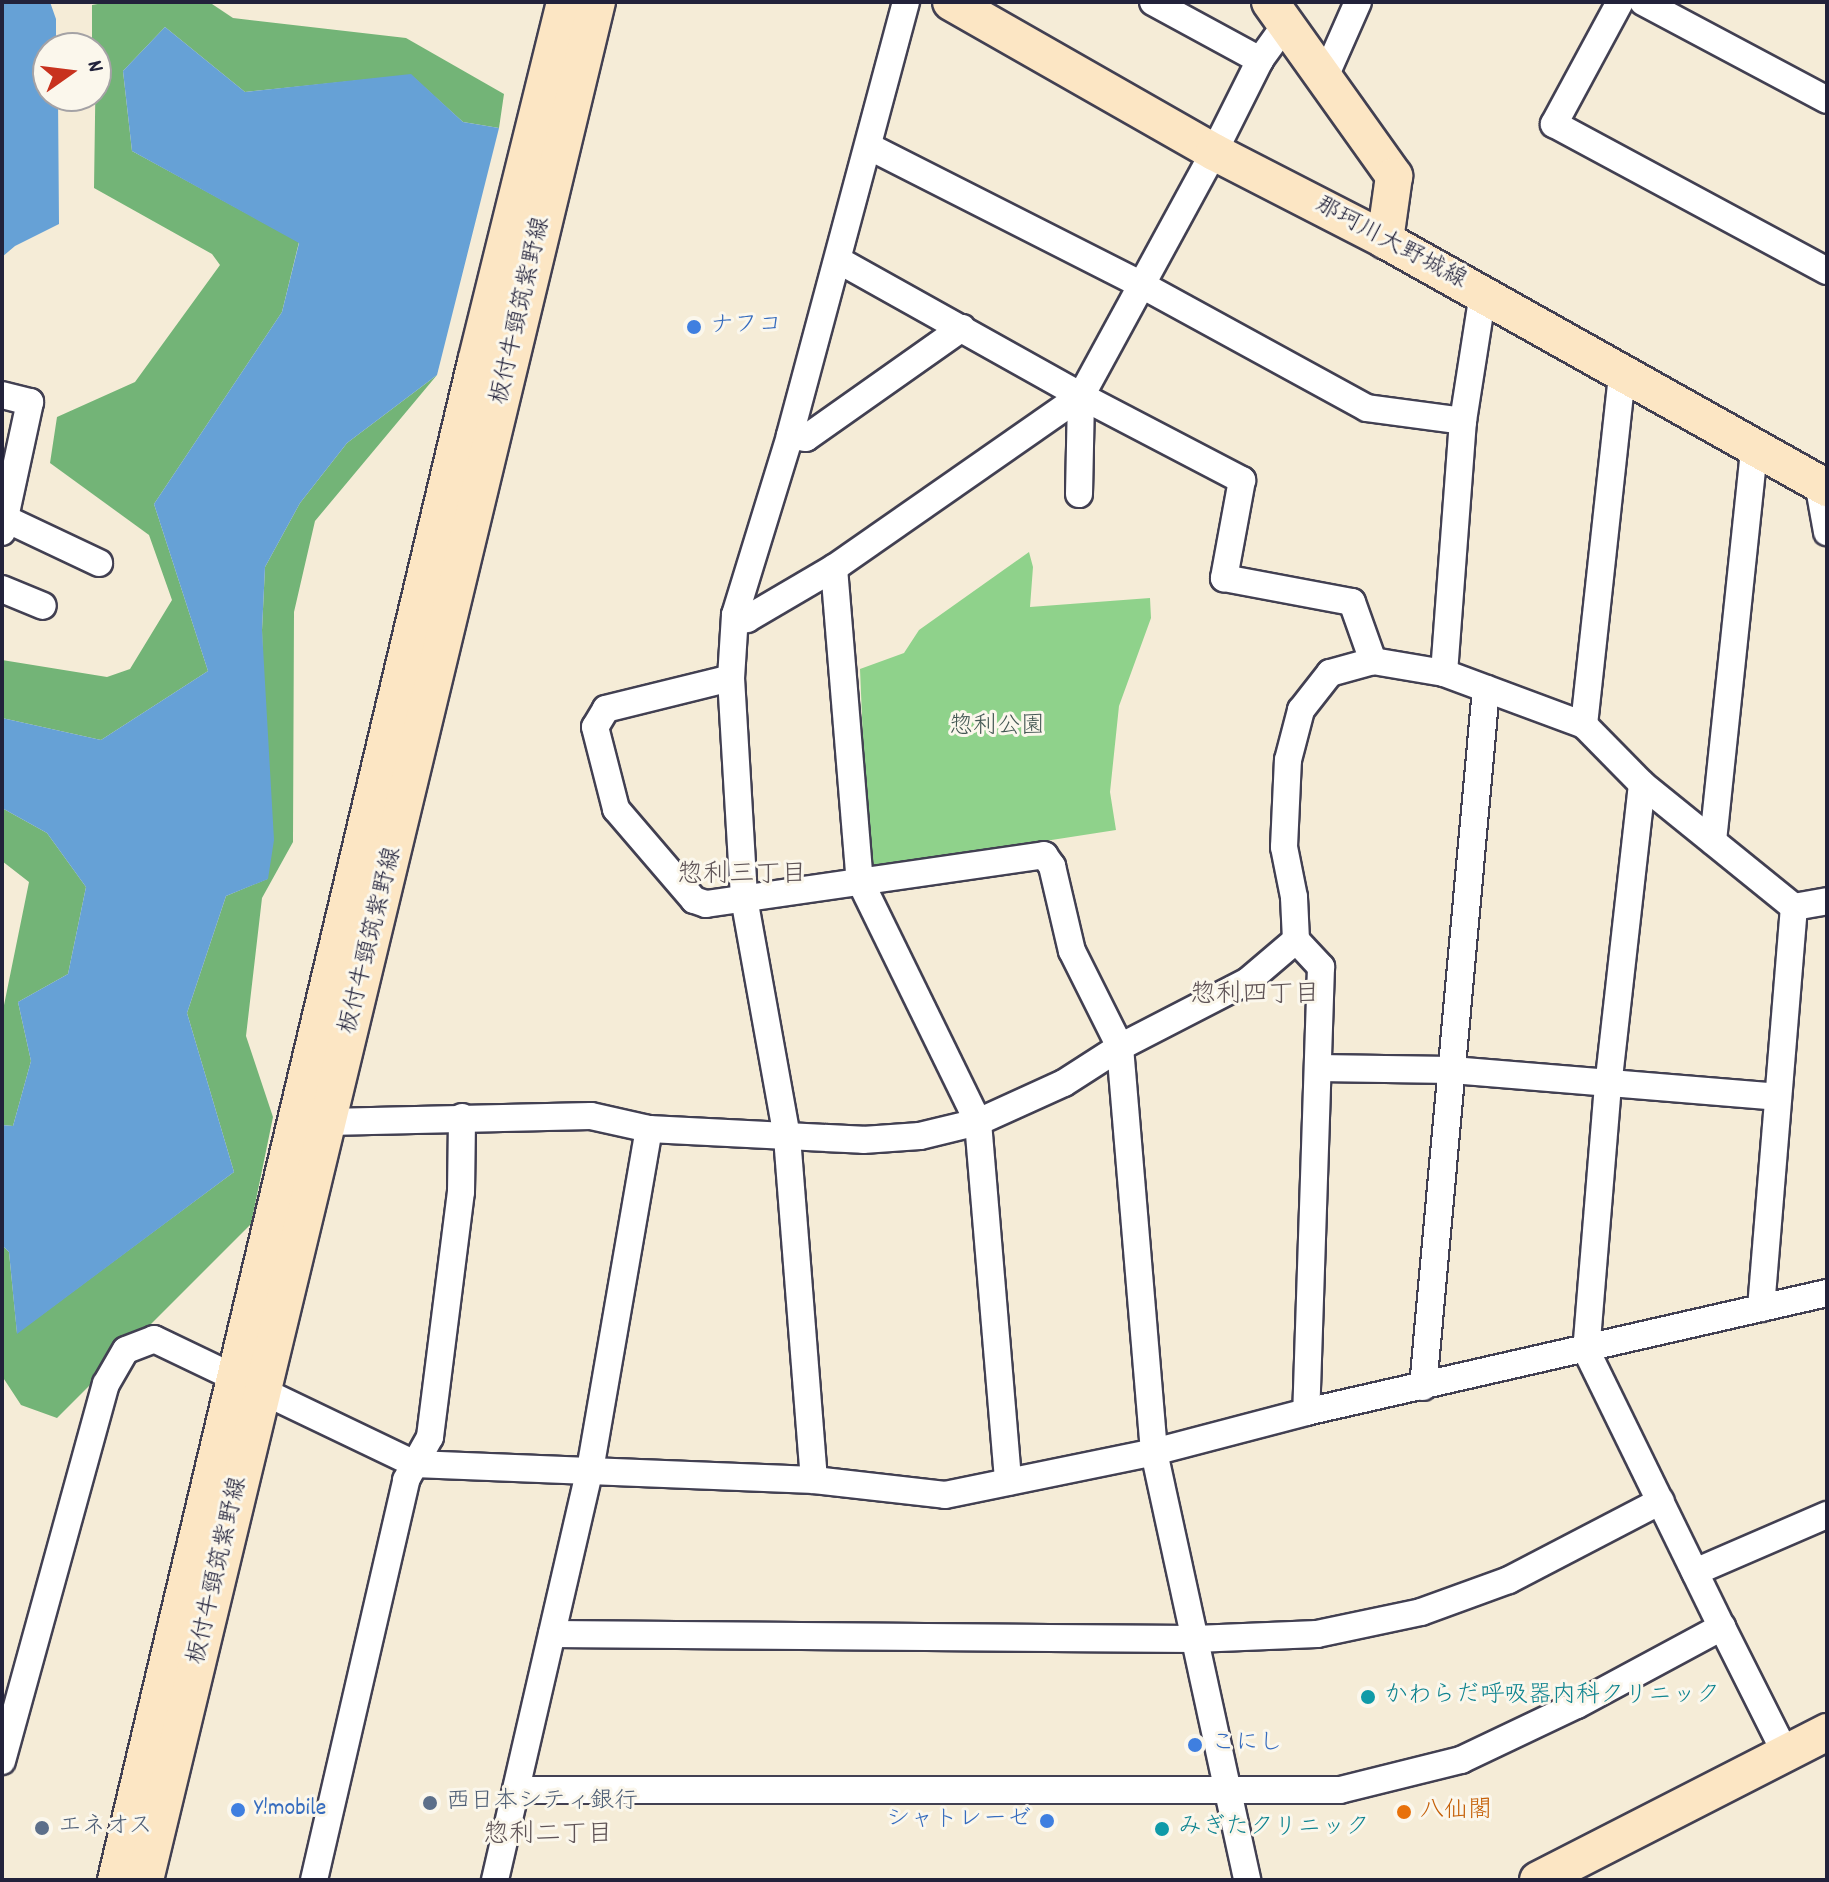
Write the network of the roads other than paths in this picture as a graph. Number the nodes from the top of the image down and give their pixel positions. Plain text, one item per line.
1 (565, 2) edge
2 (597, 2) edge
3 (906, 2) edge
4 (951, 2) edge
5 (1153, 2) edge
6 (1358, 2) edge
7 (1620, 2) edge
8 (1643, 2) edge
9 (1278, 13) edge
10 (1260, 60) junction
11 (1324, 79) junction
12 (1827, 100) edge
13 (868, 146) junction
14 (1214, 152) junction
15 (1385, 240) junction
16 (838, 260) junction
17 (1827, 271) edge
18 (1142, 285) junction
19 (1483, 293) junction
20 (962, 328) junction
21 (1622, 374) junction
22 (2, 395) edge
23 (1081, 396) junction
24 (1463, 421) junction
25 (790, 436) junction
26 (1754, 448) junction
27 (1822, 485) edge
28 (1079, 494) dead end
29 (4, 525) edge
30 (1827, 532) edge
31 (99, 563) dead end
32 (834, 568) junction
33 (2, 589) edge
34 (43, 606) dead end
35 (735, 615) junction
36 (1373, 661) junction
37 (1444, 673) junction
38 (731, 678) junction
39 (1486, 689) junction
40 (1584, 725) junction
41 (1642, 784) junction
42 (1713, 841) junction
43 (860, 881) junction
44 (744, 898) junction
45 (1827, 901) edge
46 (1794, 907) junction
47 (1296, 940) junction
48 (1120, 1047) junction
49 (1318, 1068) junction
50 (1452, 1070) junction
51 (1608, 1085) junction
52 (1777, 1097) junction
53 (462, 1117) junction
54 (328, 1122) junction
55 (978, 1122) junction
56 (649, 1129) junction
57 (787, 1137) junction
58 (1827, 1293) edge
59 (1761, 1308) junction
60 (1586, 1350) junction
61 (248, 1385) junction
62 (1423, 1387) junction
63 (1306, 1412) junction
64 (1154, 1452) junction
65 (415, 1464) junction
66 (590, 1470) junction
67 (814, 1480) junction
68 (1008, 1482) junction
69 (1661, 1501) junction
70 (1827, 1515) edge
71 (1695, 1572) junction
72 (1722, 1627) junction
73 (552, 1634) junction
74 (1195, 1639) junction
75 (1827, 1732) edge
76 (1786, 1754) junction
77 (2, 1761) edge
78 (516, 1790) junction
79 (1227, 1791) junction
80 (116, 1880) edge
81 (145, 1880) edge
82 (314, 1880) edge
83 (495, 1880) edge
84 (1247, 1880) edge
85 (1538, 1880) edge

1 - 61 main road, 板付牛頸筑紫野線
2 - 54 main road, 板付牛頸筑紫野線
3 - 13 street
4 - 14 main road, 那珂川大野城線
5 - 10 street
6 - 11 street
7 - 17 street
8 - 12 street
9 - 10 street
9 - 11 main road
10 - 14 street
11 - 15 main road
13 - 16 street
13 - 18 street
14 - 15 main road, 那珂川大野城線
14 - 18 street
15 - 19 main road, 那珂川大野城線
16 - 20 street
16 - 25 street
18 - 23 street
18 - 24 street
19 - 21 main road, 那珂川大野城線
19 - 24 street
20 - 23 street
20 - 25 street
21 - 26 main road, 那珂川大野城線
21 - 40 street
22 - 29 street
23 - 28 street
23 - 32 street
23 - 36 street
24 - 37 street
25 - 35 street
26 - 27 main road, 那珂川大野城線
26 - 42 street
27 - 30 street
29 - 31 street
32 - 35 street
32 - 43 street
33 - 34 street
35 - 38 street
36 - 37 street
36 - 47 street
37 - 39 street
38 - 44 street
38 - 44 street
39 - 40 street
39 - 50 street
40 - 41 street
41 - 42 street
41 - 51 street
42 - 46 street
43 - 44 street
43 - 48 street
43 - 55 street
44 - 57 street
45 - 46 street
46 - 52 street
47 - 48 street
47 - 49 street
48 - 55 street
48 - 64 street
49 - 50 street
49 - 63 street
50 - 51 street
50 - 62 street
51 - 52 street
51 - 60 street
52 - 59 street
53 - 54 street
53 - 56 street
53 - 65 street
54 - 61 main road, 板付牛頸筑紫野線
55 - 57 street
55 - 68 street
56 - 57 street
56 - 66 street
57 - 67 street
58 - 59 street
59 - 60 street
60 - 62 street
60 - 69 street
61 - 65 street
61 - 77 street
61 - 80 main road, 板付牛頸筑紫野線
61 - 81 main road, 板付牛頸筑紫野線
62 - 63 street
63 - 64 street
64 - 68 street
64 - 74 street
65 - 66 street
65 - 82 street
66 - 67 street
66 - 73 street
67 - 68 street
69 - 71 street
69 - 74 street
70 - 71 street
71 - 72 street
72 - 76 street
72 - 79 street
73 - 74 street
73 - 78 street
74 - 79 street
75 - 76 main road
76 - 85 main road
78 - 79 street
78 - 83 street
79 - 84 street

